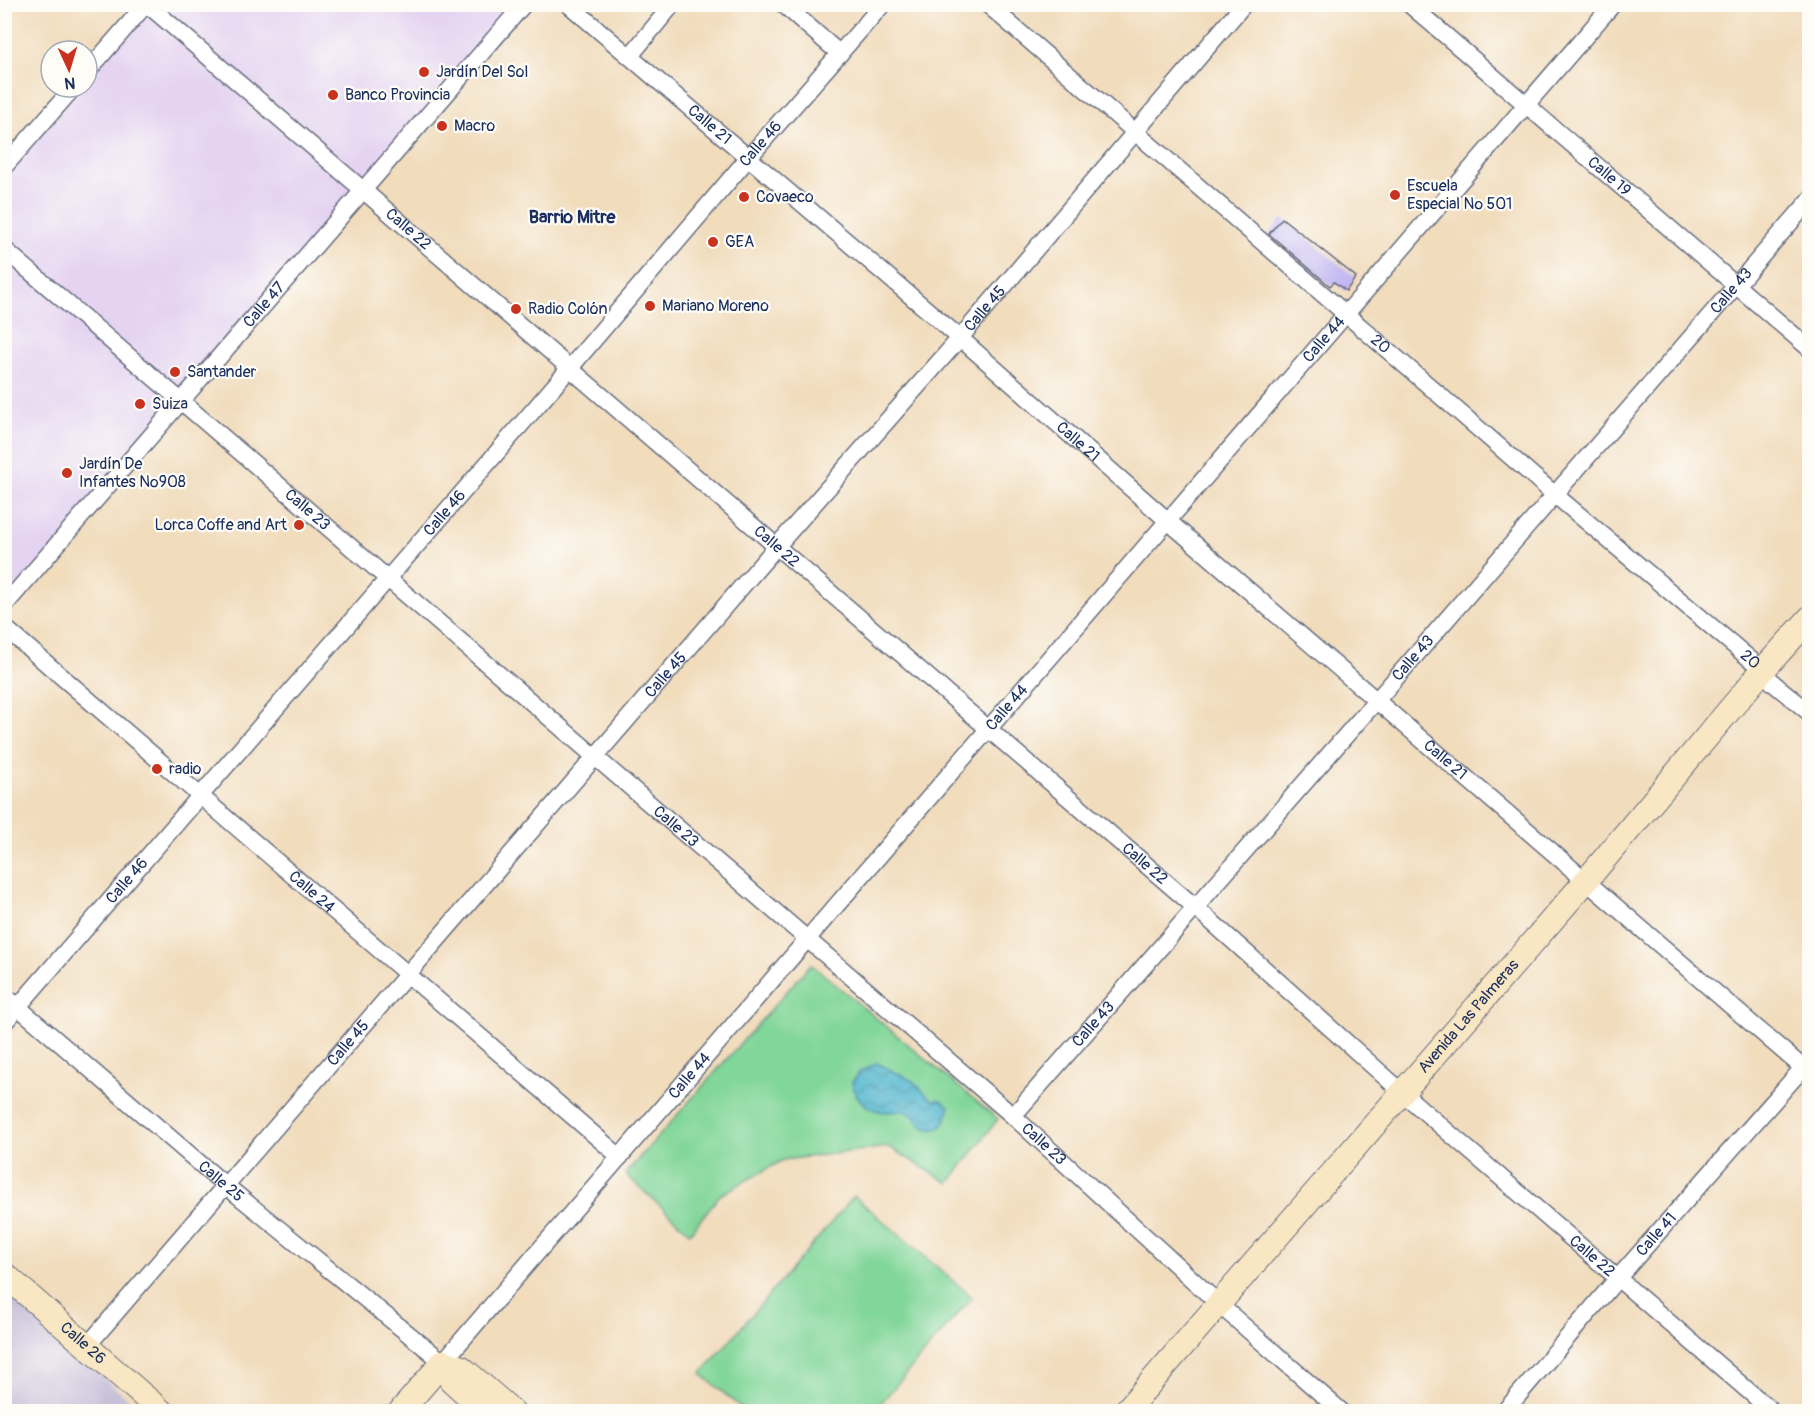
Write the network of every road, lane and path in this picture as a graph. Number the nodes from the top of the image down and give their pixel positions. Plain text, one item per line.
1 (147, 4) edge
2 (524, 4) edge
3 (568, 4) edge
4 (673, 4) edge
5 (783, 4) edge
6 (884, 4) edge
7 (987, 4) edge
8 (1244, 4) edge
9 (1409, 4) edge
10 (1613, 4) edge
11 (840, 54) junction
12 (630, 56) junction
13 (99, 58) edge
14 (64, 99) edge
15 (1526, 105) junction
16 (1134, 132) junction
17 (749, 158) junction
18 (4, 167) edge
19 (363, 190) junction
20 (1809, 200) edge
21 (4, 249) edge
22 (1735, 285) junction
23 (1346, 315) junction
24 (960, 338) junction
25 (1809, 349) edge
26 (569, 369) junction
27 (181, 401) junction
28 (1554, 494) junction
29 (1168, 522) junction
30 (776, 547) junction
31 (388, 579) junction
32 (4, 606) edge
33 (1809, 618) edge
34 (4, 627) edge
35 (1809, 642) edge
36 (1768, 677) junction
37 (1376, 701) junction
38 (1809, 713) edge
39 (988, 729) junction
40 (595, 757) junction
41 (201, 796) junction
42 (1591, 886) junction
43 (1195, 908) junction
44 (807, 939) junction
45 (407, 974) junction
46 (4, 995) edge
47 (19, 1007) junction
48 (4, 1023) edge
49 (1807, 1067) edge
50 (1406, 1096) junction
51 (1013, 1116) junction
52 (620, 1157) junction
53 (225, 1185) junction
54 (4, 1274) edge
55 (1618, 1278) junction
56 (1224, 1309) junction
57 (87, 1346) junction
58 (443, 1362) junction
59 (162, 1412) edge
60 (400, 1412) edge
61 (486, 1412) edge
62 (513, 1412) edge
63 (1125, 1412) edge
64 (1146, 1412) edge
65 (1342, 1412) edge
66 (1504, 1412) edge
67 (1773, 1412) edge

1 - 13 street
1 - 19 street, Calle 22
2 - 19 street, Calle 47
3 - 12 street, Calle 21
4 - 12 street
5 - 11 street
6 - 11 street, Calle 46
7 - 16 street, 20
8 - 16 street, Calle 45
9 - 15 street, Calle 19
10 - 15 street, Calle 44
11 - 17 street, Calle 46
12 - 17 street, Calle 21
14 - 18 street
15 - 22 street, Calle 19
15 - 23 street, Calle 44
16 - 23 street, 20
16 - 24 street, Calle 45
17 - 24 street, Calle 21
17 - 26 street, Calle 46
19 - 26 street, Calle 22
19 - 27 street, Calle 47
20 - 22 street, Calle 43
21 - 27 street, Calle 23
22 - 25 street, Calle 19
22 - 28 street, Calle 43
23 - 28 street, 20
23 - 29 street, Calle 44
24 - 29 street, Calle 21
24 - 30 street, Calle 45
26 - 30 street, Calle 22
26 - 31 street, Calle 46
27 - 31 street, Calle 23
27 - 32 street, Calle 47
28 - 36 street, 20
28 - 37 street, Calle 43
29 - 37 street, Calle 21
29 - 39 street, Calle 44
30 - 39 street, Calle 22
30 - 40 street, Calle 45
31 - 40 street, Calle 23
31 - 41 street, Calle 46
33 - 36 main road, Avenida Las Palmeras
34 - 41 street, Calle 24
35 - 36 main road, Avenida Las Palmeras
36 - 38 street, 20
36 - 42 main road, Avenida Las Palmeras
37 - 42 street, Calle 21
37 - 43 street, Calle 43
39 - 43 street, Calle 22
39 - 44 street, Calle 44
40 - 44 street, Calle 23
40 - 45 street, Calle 45
41 - 45 street, Calle 24
41 - 47 street, Calle 46
42 - 49 street, Calle 21
42 - 50 main road, Avenida Las Palmeras
43 - 50 street, Calle 22
43 - 51 street, Calle 43
44 - 51 street, Calle 23
44 - 52 street, Calle 44
45 - 52 street, Calle 24
45 - 53 street, Calle 45
46 - 47 street, Calle 25
47 - 48 street, Calle 46
47 - 53 street, Calle 25
49 - 55 street, Calle 41
50 - 55 street, Calle 22
50 - 56 main road, Avenida Las Palmeras
51 - 56 street, Calle 23
52 - 58 street, Calle 44
53 - 57 street, Calle 45
53 - 58 street, Calle 25
54 - 57 main road, Calle 26
55 - 66 street, Calle 41
55 - 67 street, Calle 22
56 - 63 main road, Avenida Las Palmeras
56 - 64 main road, Avenida Las Palmeras
56 - 65 street, Calle 23
57 - 59 main road, Calle 26
58 - 60 main road, Calle 44
58 - 61 main road, Calle 25
58 - 62 main road, Calle 25

